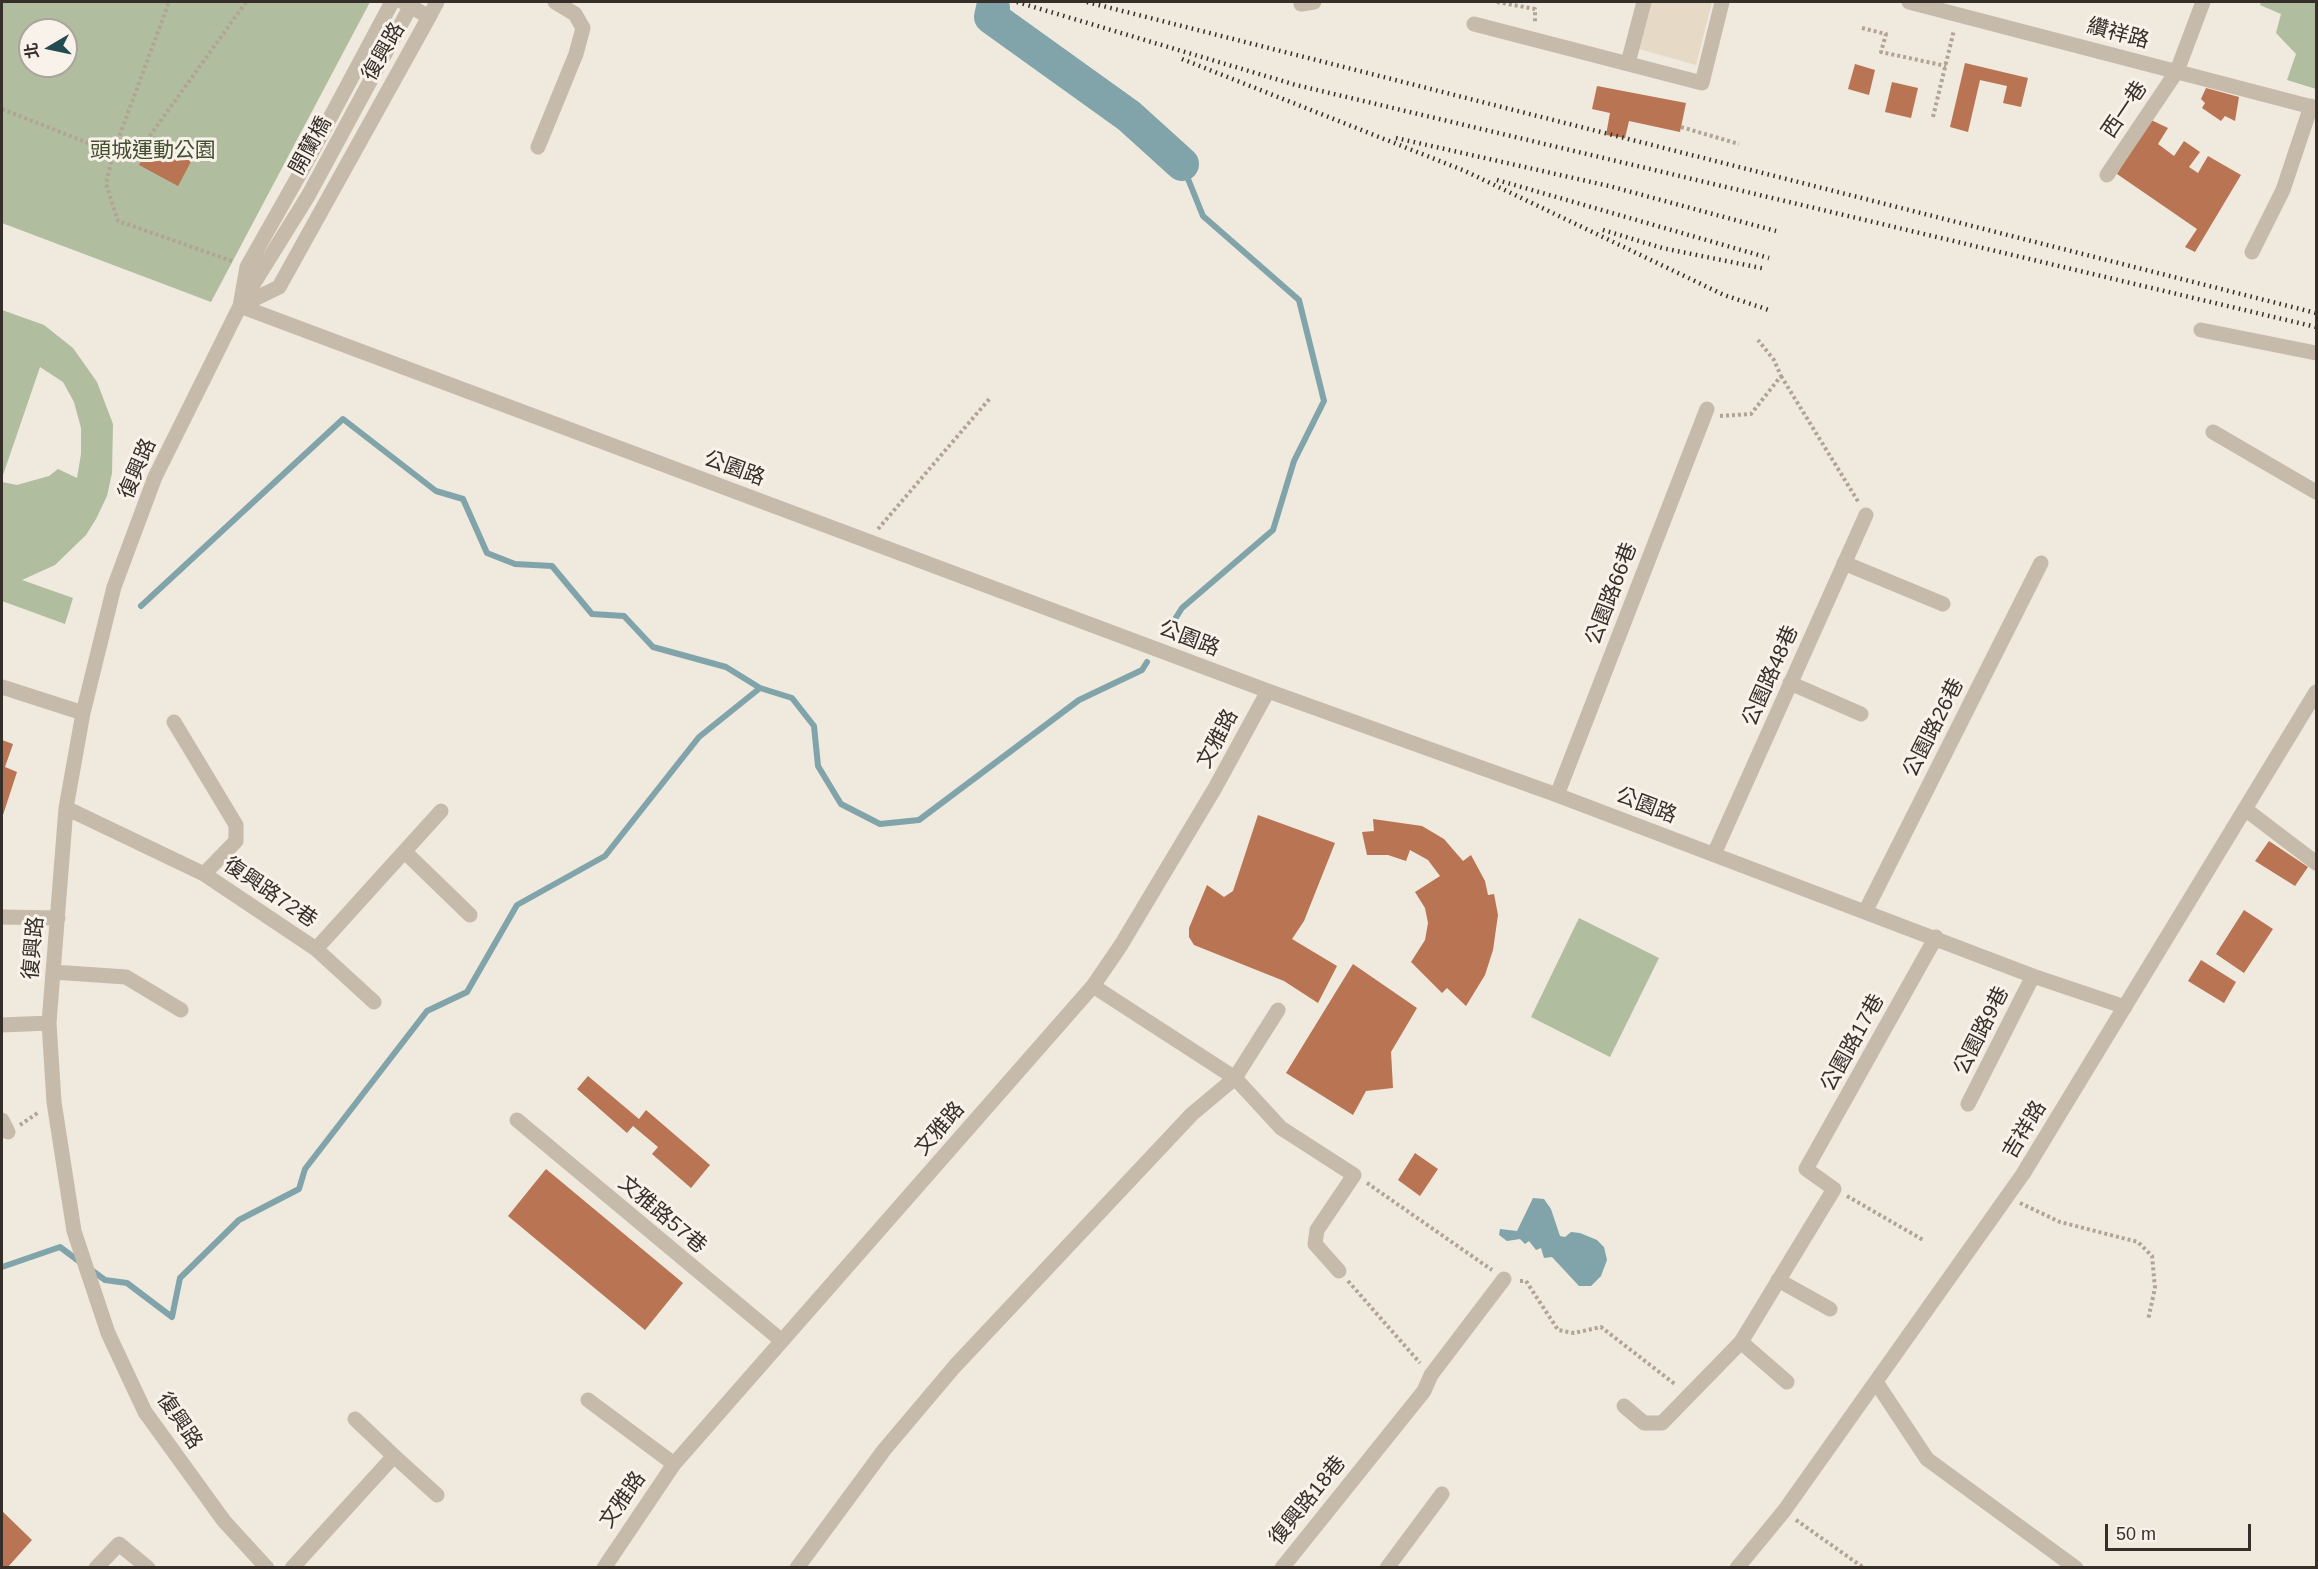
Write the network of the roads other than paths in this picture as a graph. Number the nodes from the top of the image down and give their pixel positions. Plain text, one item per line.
1 (392, 2) edge
2 (403, 2) edge
3 (413, 2) edge
4 (437, 2) edge
5 (555, 2) edge
6 (1644, 2) edge
7 (1722, 2) edge
8 (1910, 2) edge
9 (2203, 2) edge
10 (1930, 4) edge
11 (429, 16) junction
12 (1474, 24) dead end
13 (1628, 63) junction
14 (2177, 71) junction
15 (2314, 107) edge
16 (538, 147) dead end
17 (2106, 175) dead end
18 (2252, 252) dead end
19 (240, 306) junction
20 (2201, 330) dead end
21 (2316, 353) edge
22 (1707, 409) road end
23 (2213, 432) dead end
24 (2316, 492) edge
25 (1866, 514) road end
26 (1844, 563) junction
27 (2041, 563) dead end
28 (1943, 603) dead end
29 (1790, 683) junction
30 (2, 687) edge
31 (1268, 691) junction
32 (2316, 692) edge
33 (82, 713) junction
34 (1861, 714) dead end
35 (174, 722) dead end
36 (1557, 795) junction
37 (66, 808) junction
38 (2245, 809) junction
39 (441, 812) dead end
40 (405, 852) junction
41 (1714, 854) junction
42 (2316, 862) edge
43 (204, 874) junction
44 (1865, 912) junction
45 (470, 915) dead end
46 (2, 917) edge
47 (58, 918) junction
48 (1936, 937) junction
49 (316, 949) junction
50 (53, 972) junction
51 (2033, 976) junction
52 (1093, 986) junction
53 (374, 1002) dead end
54 (2125, 1007) junction
55 (181, 1010) dead end
56 (1278, 1010) dead end
57 (49, 1023) junction
58 (2, 1025) edge
59 (1235, 1078) junction
60 (1968, 1104) dead end
61 (517, 1120) dead end
62 (1340, 1271) road end
63 (1504, 1279) road end
64 (1778, 1280) junction
65 (1830, 1309) dead end
66 (782, 1341) junction
67 (1741, 1342) junction
68 (1787, 1382) dead end
69 (1876, 1382) junction
70 (588, 1400) dead end
71 (1624, 1406) dead end
72 (355, 1419) dead end
73 (394, 1456) junction
74 (674, 1464) junction
75 (1442, 1494) dead end
76 (437, 1495) dead end
77 (96, 1568) edge
78 (148, 1568) edge
79 (267, 1568) edge
80 (292, 1568) edge
81 (604, 1568) edge
82 (797, 1568) edge
83 (1282, 1568) edge
84 (1387, 1568) edge
85 (1737, 1568) edge
86 (2076, 1568) edge

1 - 19 street, 復興路
2 - 11 street, 復興路
3 - 19 street, 開蘭橋
4 - 11 street
5 - 16 street
6 - 13 street
7 - 13 street
8 - 10 street, 纘祥路
9 - 14 street, 西一巷
10 - 14 street, 纘祥路
11 - 19 street, 復興路
12 - 13 street
14 - 15 street, 纘祥路
14 - 17 street, 西一巷
15 - 18 street
19 - 31 street, 公園路
19 - 33 street, 復興路
20 - 21 street
22 - 36 street, 公園路66巷
23 - 24 street
25 - 26 street, 公園路48巷
26 - 28 street
26 - 29 street, 公園路48巷
27 - 44 street, 公園路26巷
29 - 34 street
29 - 41 street, 公園路48巷
30 - 33 street
31 - 36 street, 公園路
31 - 52 street, 文雅路
32 - 38 street, 吉祥路
33 - 37 street, 復興路
35 - 43 street
36 - 41 street, 公園路
37 - 43 street, 復興路72巷
37 - 47 street, 復興路
38 - 42 street
38 - 54 street, 吉祥路
39 - 40 street, 復興路72巷
40 - 45 street
40 - 49 street, 復興路72巷
41 - 44 street, 公園路
43 - 49 street, 復興路72巷
44 - 48 street, 公園路
46 - 47 street
47 - 50 street, 復興路
48 - 51 street, 公園路
48 - 64 street, 公園路17巷
49 - 53 street
50 - 55 street
50 - 57 street, 復興路
51 - 54 street, 公園路
51 - 60 street, 公園路9巷
52 - 59 street
52 - 66 street, 文雅路
54 - 69 street, 吉祥路
56 - 59 street
57 - 58 street
57 - 79 street, 復興路
59 - 62 street
59 - 82 street
61 - 66 street, 文雅路57巷
63 - 83 street, 復興路18巷
64 - 65 street
64 - 67 street
66 - 74 street, 文雅路
67 - 68 street
67 - 71 street
69 - 85 street, 吉祥路
69 - 86 street
70 - 74 street
72 - 73 street
73 - 76 street
73 - 80 street
74 - 81 street, 文雅路
75 - 84 street
77 - 78 street

